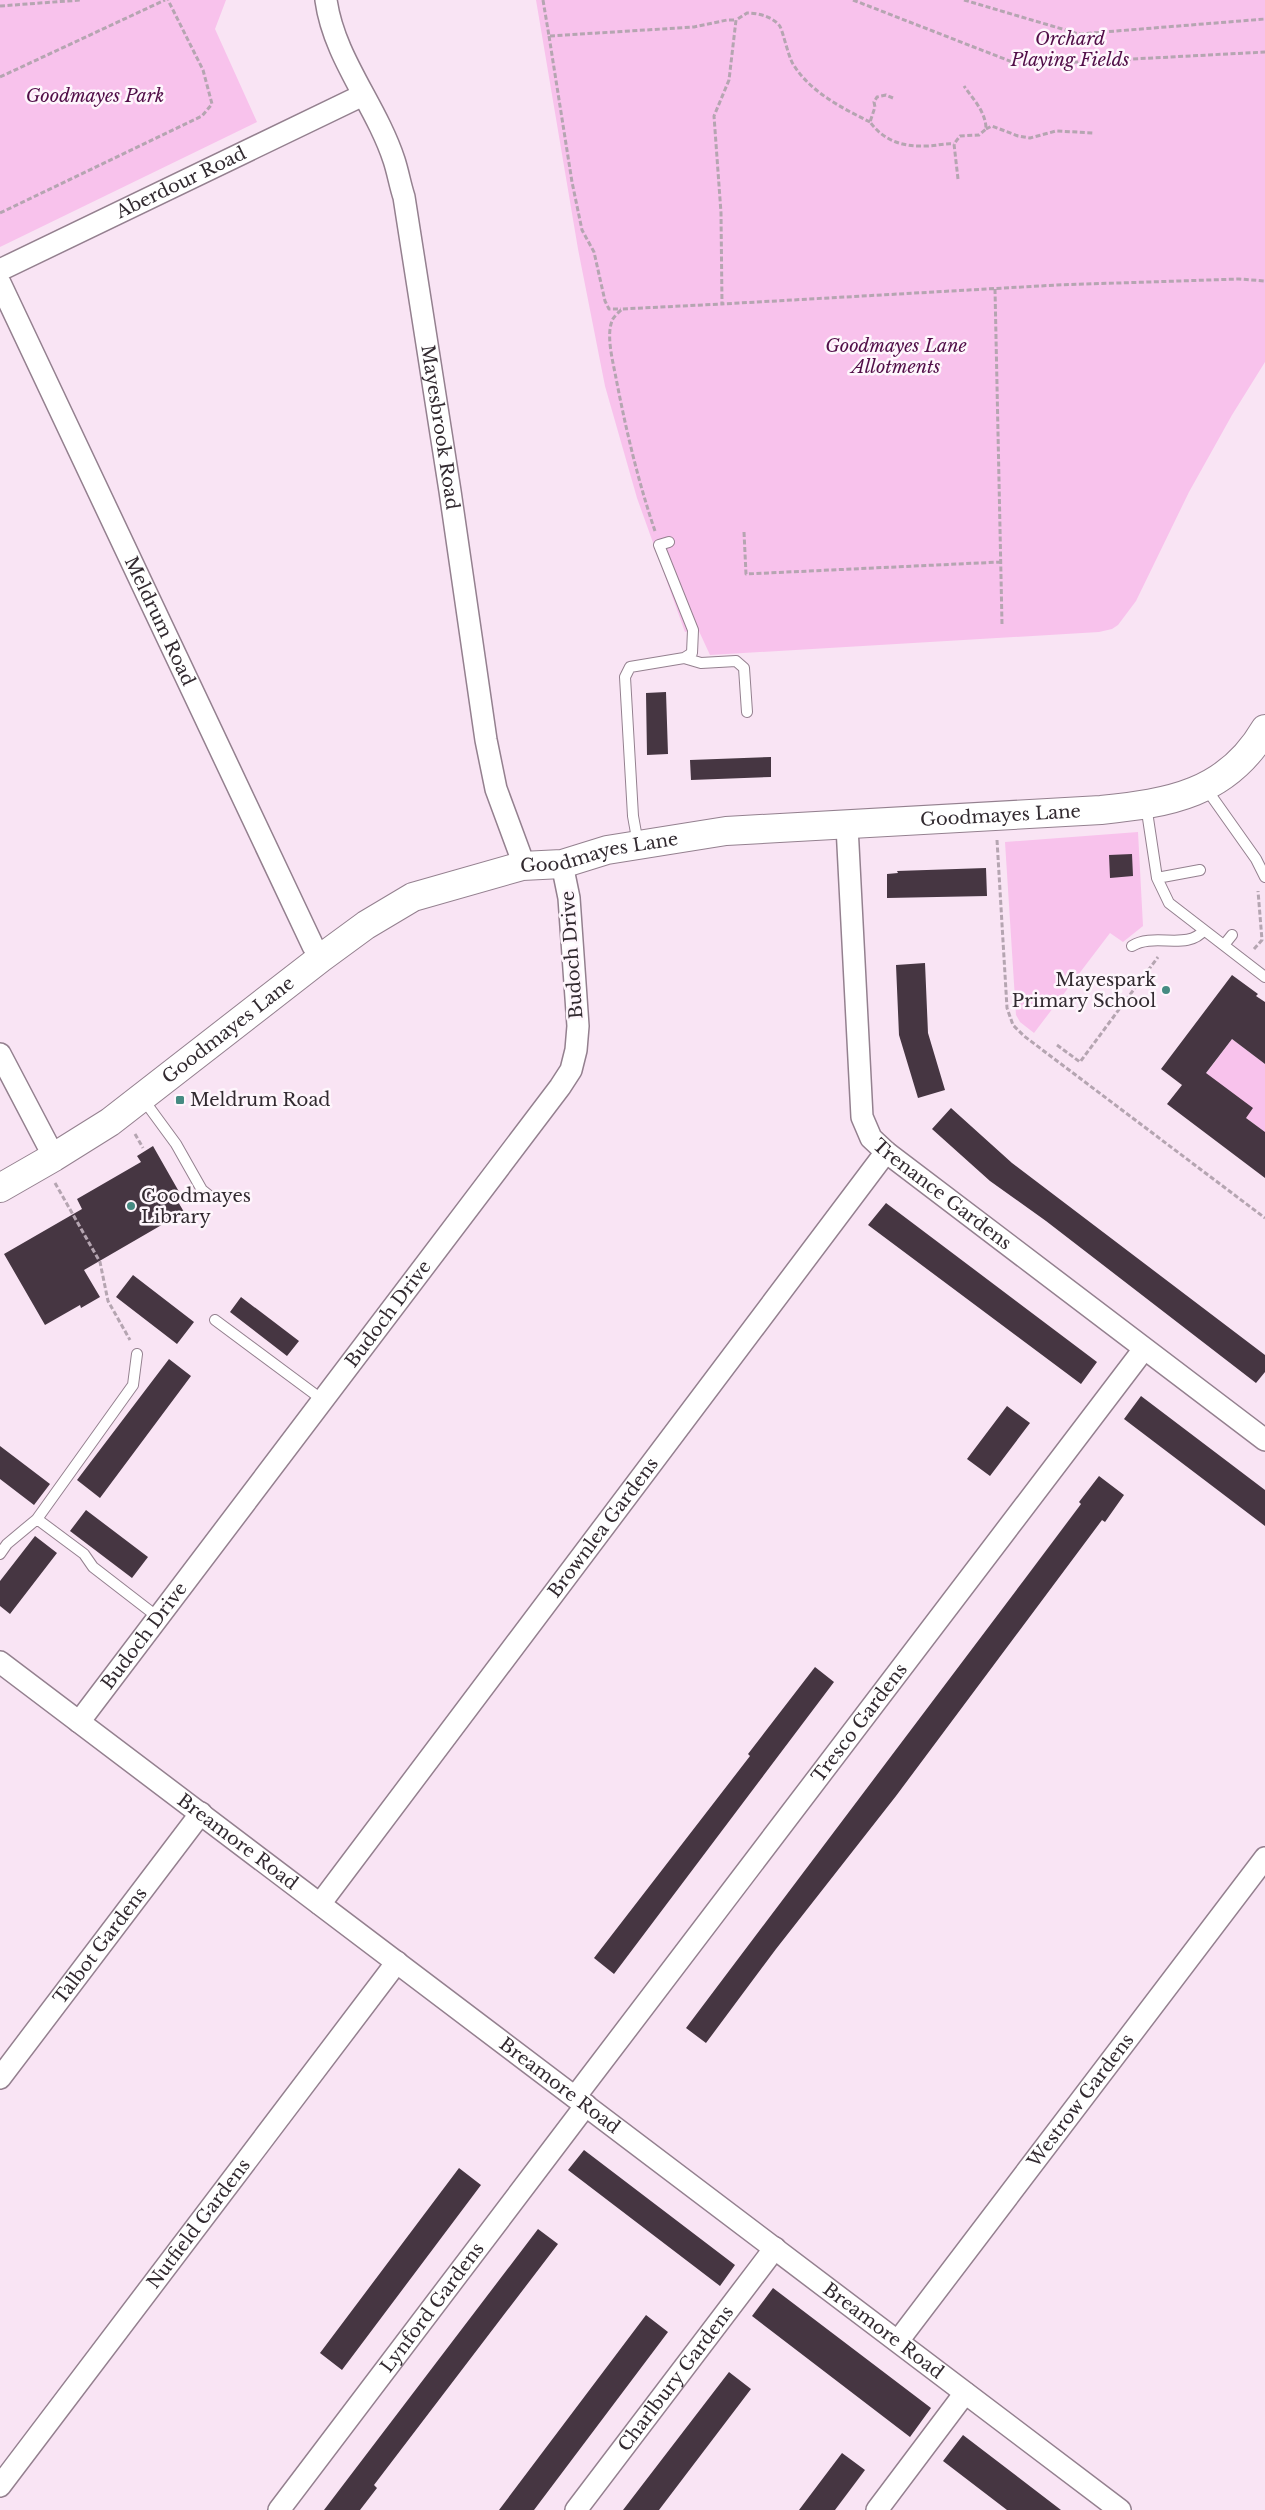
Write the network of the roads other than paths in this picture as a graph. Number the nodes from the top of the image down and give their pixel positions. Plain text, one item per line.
1 (326, 0) edge
2 (364, 95) junction
3 (0, 270) edge
4 (0, 282) edge
5 (664, 544) road end
6 (684, 658) junction
7 (747, 712) dead end
8 (1265, 729) edge
9 (1205, 787) junction
10 (1146, 806) junction
11 (847, 826) junction
12 (638, 845) junction
13 (562, 864) junction
14 (522, 866) junction
15 (1200, 870) dead end
16 (1265, 877) edge
17 (1157, 878) junction
18 (1204, 930) junction
19 (1232, 935) dead end
20 (1224, 945) junction
21 (1132, 946) dead end
22 (321, 958) junction
23 (1263, 972) edge
24 (0, 1054) edge
25 (142, 1098) junction
26 (886, 1152) junction
27 (49, 1160) junction
28 (0, 1188) edge
29 (212, 1198) dead end
30 (215, 1320) dead end
31 (1144, 1348) junction
32 (138, 1354) road end
33 (324, 1401) junction
34 (1265, 1440) edge
35 (37, 1519) junction
36 (4, 1542) edge
37 (0, 1554) edge
38 (159, 1618) junction
39 (3, 1670) edge
40 (79, 1722) junction
41 (201, 1813) junction
42 (1265, 1858) edge
43 (320, 1904) junction
44 (397, 1962) junction
45 (0, 2078) edge
46 (580, 2101) junction
47 (775, 2248) junction
48 (898, 2341) junction
49 (965, 2393) junction
50 (0, 2486) edge
51 (278, 2510) edge
52 (576, 2510) edge
53 (877, 2510) edge
54 (1120, 2510) edge

1 - 2 street, Mayesbrook Road
2 - 3 street, Aberdour Road
2 - 14 street, Mayesbrook Road
4 - 22 street, Meldrum Road
5 - 6 lane
6 - 7 lane
6 - 12 lane
8 - 9 main road, Goodmayes Lane
9 - 10 main road, Goodmayes Lane
9 - 16 lane
10 - 11 main road, Goodmayes Lane
10 - 17 lane
11 - 12 main road, Goodmayes Lane
11 - 26 street, Trenance Gardens
12 - 13 main road, Goodmayes Lane
13 - 14 main road, Goodmayes Lane
13 - 33 street, Budoch Drive
14 - 22 main road, Goodmayes Lane
15 - 17 lane
17 - 18 lane
18 - 20 lane
18 - 21 lane
19 - 20 lane
20 - 23 lane
22 - 25 main road, Goodmayes Lane
24 - 27 street
25 - 27 main road, Goodmayes Lane
25 - 29 lane
26 - 31 street, Trenance Gardens
26 - 43 street, Brownlea Gardens
27 - 28 main road, Goodmayes Lane
30 - 33 lane
31 - 34 street, Trenance Gardens
31 - 46 street, Tresco Gardens
32 - 35 lane
33 - 38 street, Budoch Drive
35 - 36 lane
35 - 38 lane
36 - 37 lane
38 - 40 street, Budoch Drive
39 - 40 street, Breamore Road
40 - 41 street, Breamore Road
41 - 43 street, Breamore Road
41 - 45 street, Talbot Gardens
42 - 48 street, Westrow Gardens
43 - 44 street, Breamore Road
44 - 46 street, Breamore Road
44 - 50 street, Nutfield Gardens
46 - 47 street, Breamore Road
46 - 51 street, Lynford Gardens
47 - 48 street, Breamore Road
47 - 52 street, Charlbury Gardens
48 - 49 street, Breamore Road
49 - 53 street
49 - 54 street, Breamore Road

